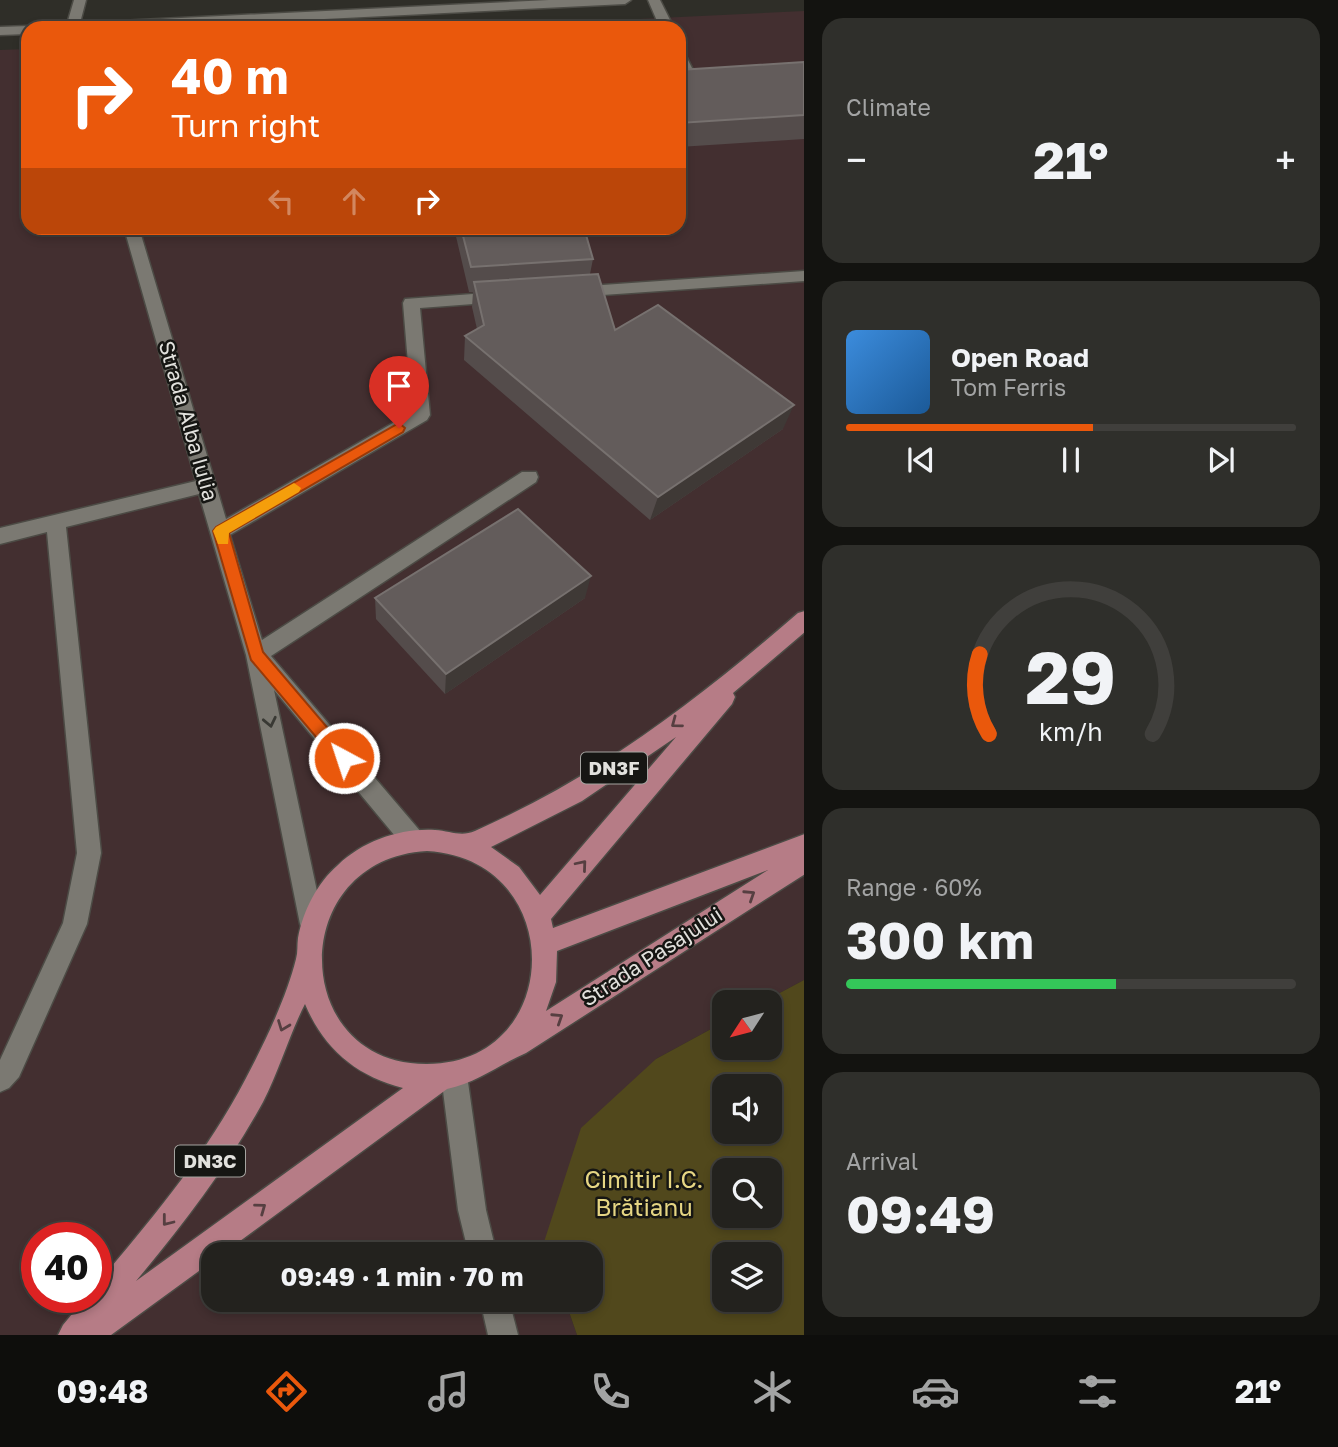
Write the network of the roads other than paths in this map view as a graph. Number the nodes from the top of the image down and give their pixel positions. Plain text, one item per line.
1 (80, 0) edge
2 (625, 0) edge
3 (654, 0) edge
4 (73, 21) edge
5 (210, 21) edge
6 (664, 21) edge
7 (21, 30) edge
8 (0, 31) edge
9 (133, 235) edge
10 (804, 276) edge
11 (560, 293) edge
12 (520, 296) edge
13 (528, 477) dead end
14 (207, 485) junction
15 (56, 522) junction
16 (221, 531) junction
17 (0, 536) edge
18 (804, 619) edge
19 (256, 655) junction
20 (750, 667) junction
21 (413, 841) junction
22 (804, 845) edge
23 (465, 847) junction
24 (804, 860) edge
25 (537, 917) junction
26 (312, 924) junction
27 (544, 944) junction
28 (307, 962) junction
29 (501, 1054) junction
30 (446, 1077) junction
31 (0, 1079) edge
32 (480, 1242) edge
33 (497, 1312) edge
34 (73, 1335) edge
35 (87, 1335) edge
36 (503, 1335) edge

1 - 4 street
2 - 5 street
3 - 6 street
7 - 8 street
9 - 14 street, Strada Alba Iulia
10 - 11 street
12 - 16 street
13 - 19 street
14 - 15 street
14 - 16 street, Strada Alba Iulia
15 - 17 street
15 - 31 street
16 - 19 street, Strada Alba Iulia
18 - 20 main road, DN3F
19 - 21 street, Strada Alba Iulia
19 -> 26 street, Strada Alba Iulia
20 -> 23 main road, DN3F
25 -> 20 main road, DN3F
21 - 23 main road
21 - 26 main road
22 - 27 main road, Strada Pasajului
23 - 25 main road
29 -> 24 main road, Strada Pasajului
25 - 27 main road
26 - 28 main road
27 - 29 main road
28 - 30 main road
28 -> 34 main road, DN3C
29 - 30 main road
30 - 32 street
35 -> 30 main road
33 - 36 street

